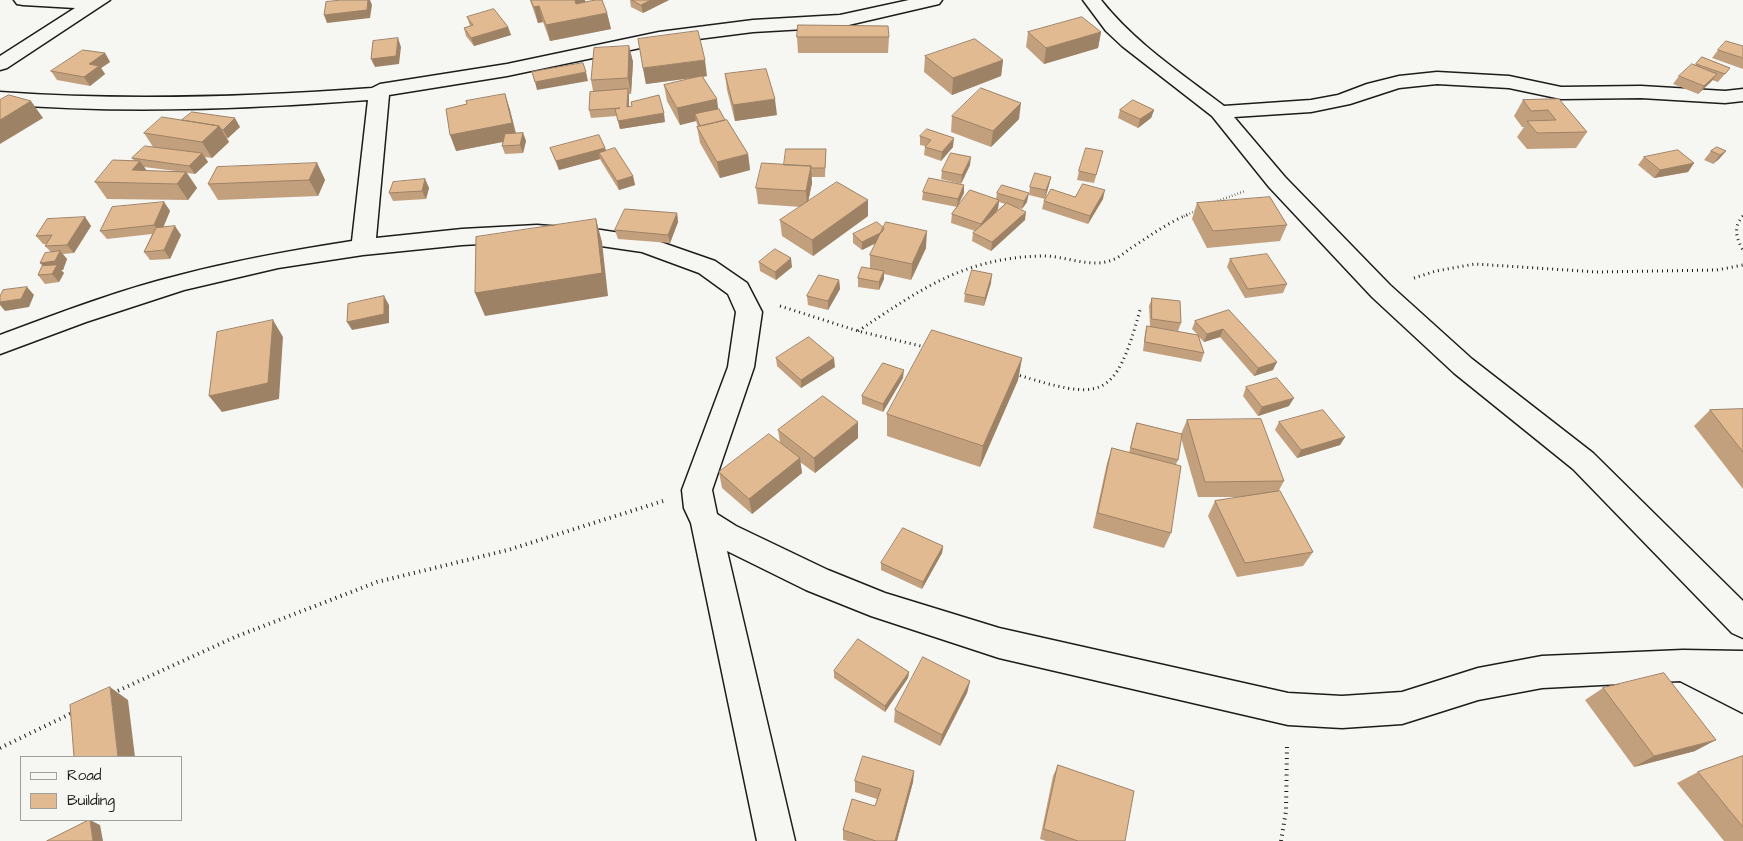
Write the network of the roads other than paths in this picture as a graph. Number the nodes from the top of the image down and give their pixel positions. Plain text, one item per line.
1 (23, 0) edge
2 (933, 0) edge
3 (1092, 0) edge
4 (97, 2) edge
5 (0, 64) edge
6 (379, 93) junction
7 (1743, 95) edge
8 (0, 98) edge
9 (1219, 112) junction
10 (362, 247) junction
11 (0, 345) edge
12 (706, 523) junction
13 (1743, 624) edge
14 (1683, 666) junction
15 (1743, 666) edge
16 (1743, 697) edge
17 (776, 841) edge

1 - 4 street
2 - 6 street
3 - 9 street
4 - 5 street
6 - 8 street
6 - 10 street
7 - 9 street
9 - 13 street
10 - 11 street
10 - 12 street
12 - 14 street
12 - 17 street
14 - 15 street
14 - 16 street

